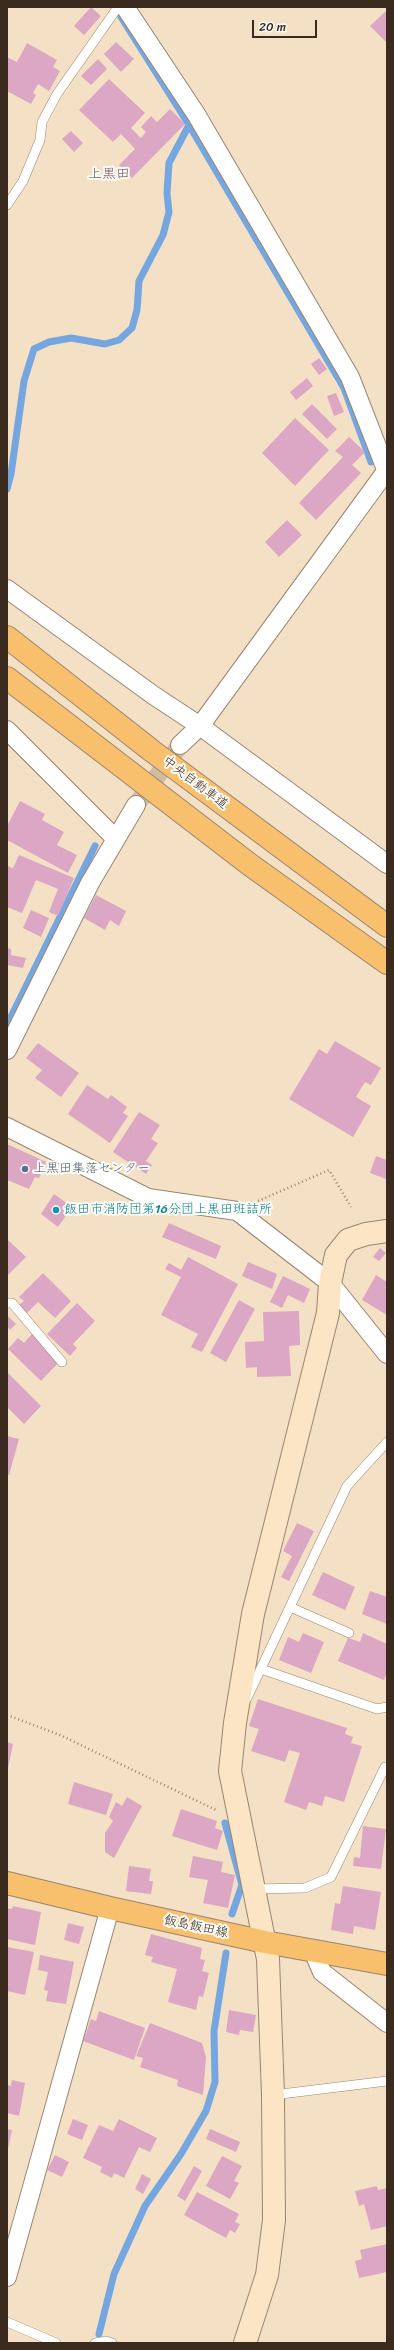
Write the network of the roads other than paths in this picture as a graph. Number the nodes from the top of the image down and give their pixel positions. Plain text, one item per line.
1 (118, 7) edge
2 (125, 7) edge
3 (7, 205) edge
4 (387, 471) edge
5 (7, 589) edge
6 (7, 637) edge
7 (7, 678) edge
8 (200, 726) junction
9 (7, 730) edge
10 (180, 745) tunnel mouth
11 (136, 805) tunnel mouth
12 (116, 839) junction
13 (387, 864) edge
14 (387, 926) edge
15 (387, 963) edge
16 (7, 1050) edge
17 (7, 1127) edge
18 (387, 1231) edge
19 (330, 1283) junction
20 (7, 1303) edge
21 (387, 1354) edge
22 (62, 1362) dead end
23 (387, 1442) edge
24 (290, 1607) junction
25 (349, 1633) dead end
26 (261, 1669) junction
27 (387, 1707) edge
28 (235, 1723) junction
29 (387, 1767) edge
30 (7, 1883) edge
31 (254, 1890) junction
32 (110, 1908) junction
33 (265, 1942) junction
34 (313, 1951) junction
35 (387, 1964) edge
36 (387, 2023) edge
37 (387, 2081) edge
38 (273, 2095) junction
39 (7, 2277) edge
40 (7, 2322) edge
41 (56, 2343) edge
42 (95, 2343) edge
43 (112, 2343) edge
44 (245, 2343) edge

1 - 3 lane
2 - 4 street
4 - 8 street
5 - 8 street
6 - 14 main road, 中央自動車道
7 - 15 main road
8 - 10 street
8 - 13 street
9 - 12 street
11 - 12 street
12 - 16 street
17 - 19 street
18 - 19 street
19 - 21 street
19 - 28 street
20 - 22 lane
23 - 24 lane
24 - 25 lane
24 - 26 lane
26 - 27 lane
26 - 28 lane
28 - 31 street
29 - 31 lane
30 - 32 main road, 飯島飯田線
31 - 33 street
32 - 33 main road, 飯島飯田線
32 - 39 street
33 - 34 main road, 飯島飯田線
33 - 38 street
34 - 35 main road, 飯島飯田線
34 - 36 street
37 - 38 lane
38 - 44 street
40 - 41 lane
42 - 43 lane

